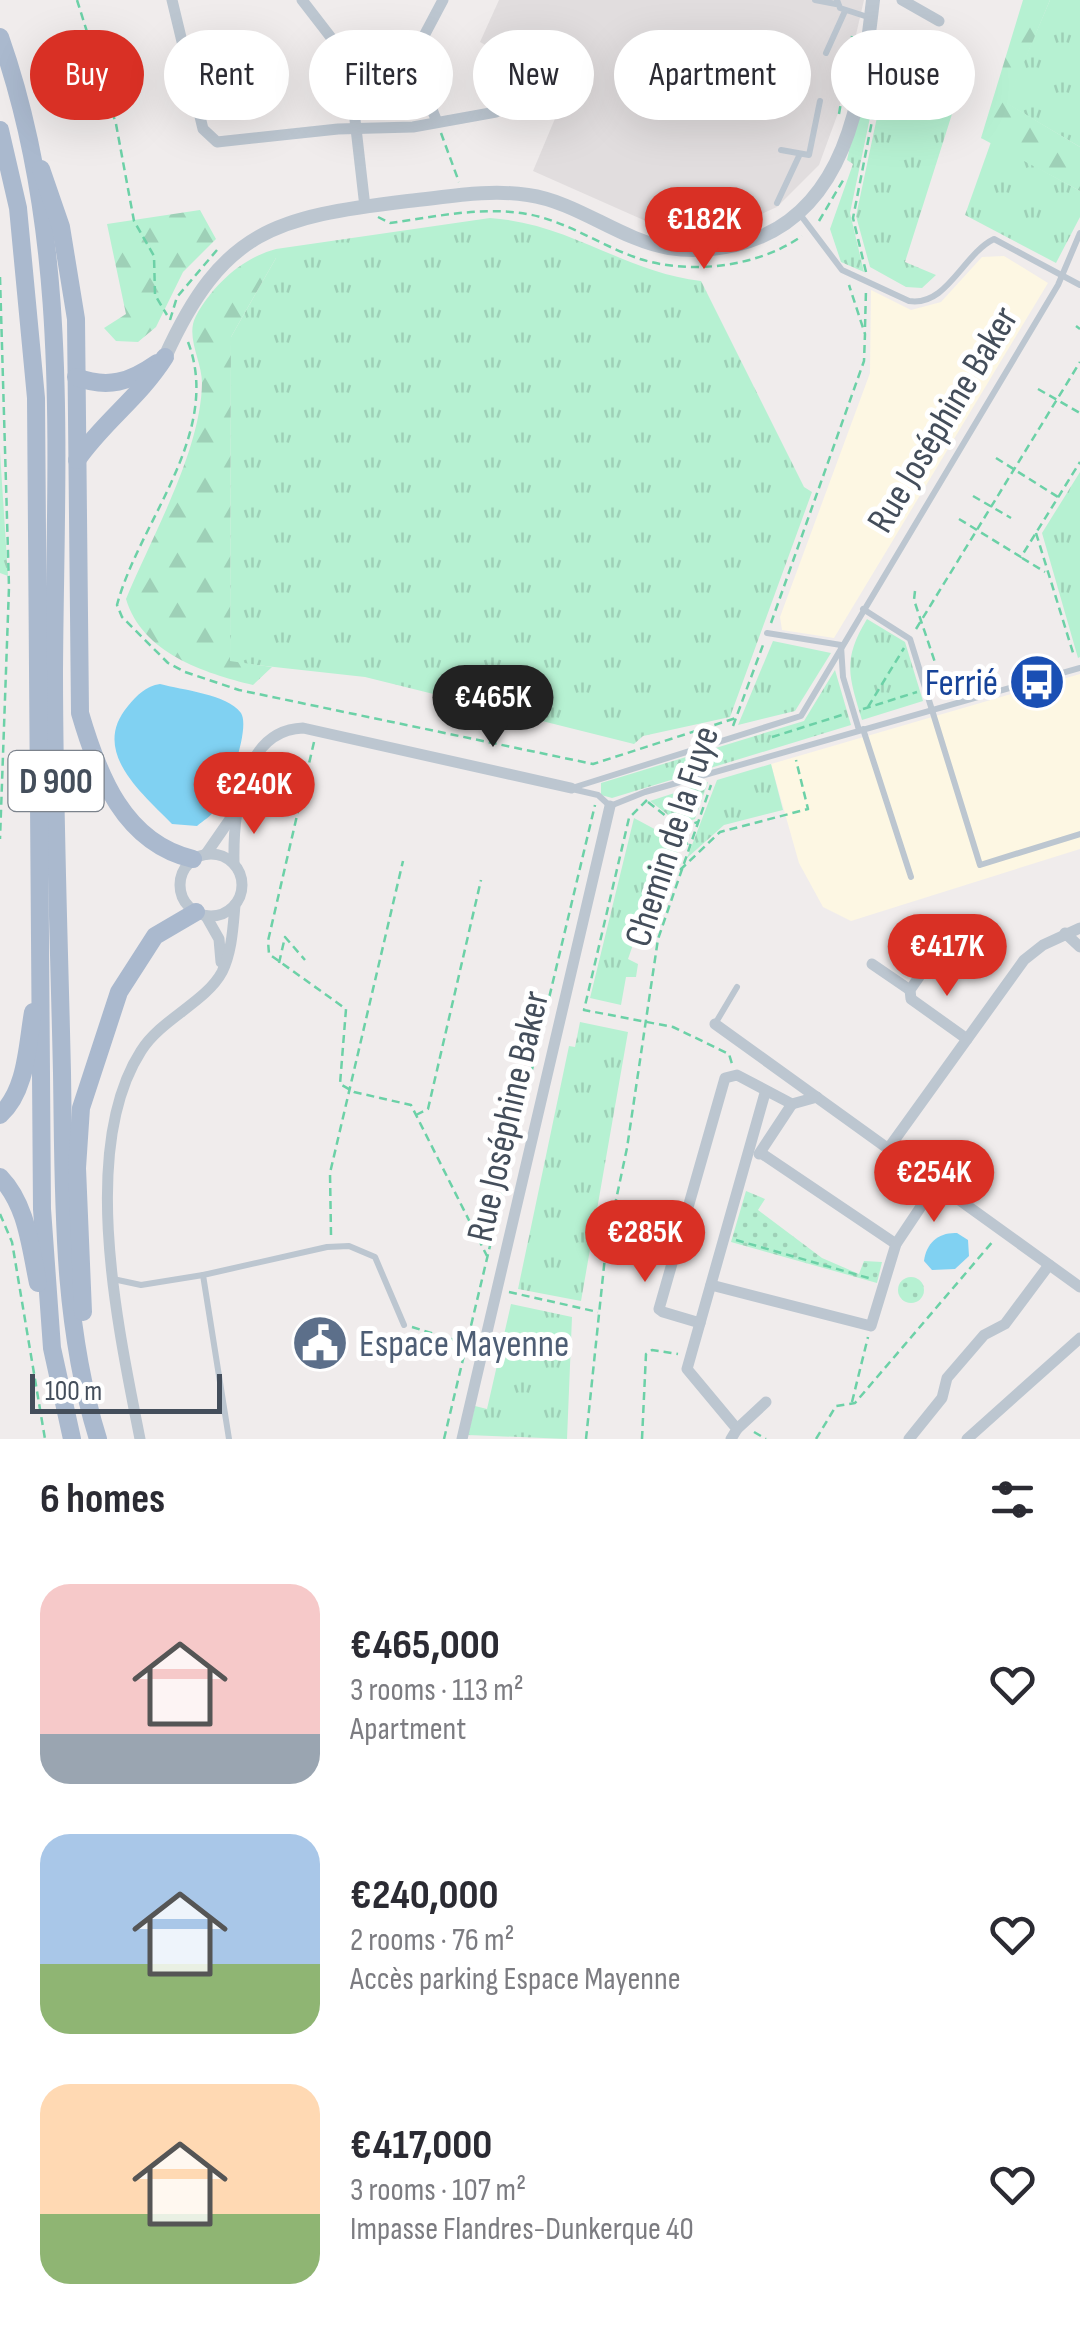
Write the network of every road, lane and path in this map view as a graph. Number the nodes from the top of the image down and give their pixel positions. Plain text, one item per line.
1 (77, 0) edge
2 (172, 0) edge
3 (302, 0) edge
4 (443, 0) edge
5 (814, 0) edge
6 (872, 0) edge
7 (902, 0) edge
8 (837, 2) edge
9 (845, 11) junction
10 (870, 18) junction
11 (939, 22) dead end
12 (868, 30) edge
13 (0, 37) edge
14 (826, 52) dead end
15 (820, 101) dead end
16 (473, 116) edge
17 (852, 120) edge
18 (872, 120) edge
19 (437, 122) junction
20 (0, 130) edge
21 (358, 131) junction
22 (32, 148) junction
23 (781, 150) dead end
24 (799, 156) junction
25 (460, 184) dead end
26 (778, 203) dead end
27 (366, 206) junction
28 (799, 213) junction
29 (1080, 233) edge
30 (842, 270) junction
31 (1060, 273) junction
32 (0, 277) edge
33 (866, 281) junction
34 (1080, 285) edge
35 (168, 316) dead end
36 (177, 330) junction
37 (865, 334) junction
38 (165, 357) junction
39 (1080, 362) edge
40 (76, 377) junction
41 (1038, 388) dead end
42 (1057, 400) junction
43 (1080, 414) edge
44 (996, 458) dead end
45 (77, 460) junction
46 (1080, 462) edge
47 (1014, 469) junction
48 (973, 496) dead end
49 (1058, 496) junction
50 (991, 507) junction
51 (1011, 518) dead end
52 (959, 519) dead end
53 (977, 530) junction
54 (1036, 533) junction
55 (1021, 557) junction
56 (1048, 573) junction
57 (0, 585) edge
58 (9, 587) junction
59 (915, 592) dead end
60 (863, 609) junction
61 (921, 621) junction
62 (767, 634) junction
63 (910, 639) junction
64 (841, 645) junction
65 (1074, 656) dead end
66 (1080, 668) edge
67 (927, 689) junction
68 (949, 703) junction
69 (322, 706) junction
70 (868, 707) junction
71 (932, 707) junction
72 (860, 710) dead end
73 (736, 718) junction
74 (309, 729) junction
75 (861, 730) junction
76 (729, 738) junction
77 (794, 750) junction
78 (716, 772) junction
79 (570, 788) junction
80 (644, 792) junction
81 (598, 794) junction
82 (648, 802) junction
83 (610, 806) junction
84 (238, 809) junction
85 (698, 822) junction
86 (680, 828) junction
87 (1080, 834) edge
88 (0, 839) edge
89 (688, 848) junction
90 (199, 856) junction
91 (234, 862) junction
92 (403, 862) dead end
93 (679, 871) junction
94 (911, 878) dead end
95 (481, 880) dead end
96 (235, 905) junction
97 (201, 914) junction
98 (1080, 928) edge
99 (1065, 933) junction
100 (1080, 948) edge
101 (932, 958) dead end
102 (305, 960) dead end
103 (41, 962) junction
104 (279, 964) junction
105 (872, 964) dead end
106 (222, 972) junction
107 (737, 987) dead end
108 (910, 990) junction
109 (644, 1023) junction
110 (715, 1024) joint
111 (968, 1040) junction
112 (737, 1075) junction
113 (350, 1091) junction
114 (765, 1093) junction
115 (817, 1098) junction
116 (792, 1104) junction
117 (0, 1115) edge
118 (416, 1115) junction
119 (888, 1149) junction
120 (762, 1153) junction
121 (747, 1158) junction
122 (0, 1177) edge
123 (936, 1184) junction
124 (0, 1214) edge
125 (1001, 1231) junction
126 (724, 1236) junction
127 (896, 1244) junction
128 (331, 1247) junction
129 (487, 1257) junction
130 (1049, 1265) junction
131 (203, 1275) junction
132 (112, 1279) junction
133 (884, 1282) junction
134 (711, 1285) junction
135 (1080, 1287) edge
136 (509, 1292) dead end
137 (599, 1312) junction
138 (700, 1323) junction
139 (404, 1325) joint
140 (871, 1326) junction
141 (1080, 1338) edge
142 (451, 1339) dead end
143 (52, 1348) junction
144 (691, 1356) junction
145 (766, 1402) dead end
146 (852, 1402) junction
147 (90, 1412) junction
148 (734, 1434) edge
149 (45, 1439) edge
150 (72, 1439) edge
151 (98, 1439) edge
152 (140, 1439) edge
153 (228, 1439) edge
154 (444, 1439) edge
155 (462, 1439) edge
156 (586, 1439) edge
157 (642, 1439) edge
158 (816, 1439) edge
159 (909, 1439) edge
160 (966, 1439) edge

1 - 35 path
2 - 21 street
3 - 21 street
4 - 19 street
5 - 8 lane
6 - 10 street
7 - 11 street
8 - 9 lane
9 - 10 lane
9 - 14 lane
10 - 12 street
13 - 22 main road, D 900
15 - 24 lane
16 - 19 street
17 - 28 street
18 - 33 path
19 - 21 street
19 - 25 path
20 - 103 main road, D 900
21 - 27 street
22 - 40 main road
22 - 147 main road, D 900
23 - 24 lane
24 - 26 lane
27 - 28 street
27 - 36 street
28 - 30 lane
29 - 31 lane, Rue Joséphine Baker
30 - 33 lane
30 - 37 path, Chemin de la Fuye
31 - 33 lane
31 - 34 lane
31 - 60 lane, Rue Joséphine Baker
32 - 58 path
33 - 37 path
36 - 38 street
36 - 69 path
37 - 62 path, Chemin de la Fuye
38 - 40 main road
38 - 45 main road
39 - 42 path
40 - 45 main road
41 - 42 path
42 - 43 path
42 - 47 path
44 - 47 path
45 - 90 main road
46 - 49 path
47 - 49 path
47 - 50 path
48 - 50 path
49 - 54 path
50 - 51 path
50 - 53 path
52 - 53 path
53 - 55 path
53 - 61 path
54 - 55 path
54 - 56 path
55 - 56 path
56 - 65 path
57 - 58 path
58 - 88 path
59 - 61 path
60 - 63 lane
60 - 64 lane, Rue Joséphine Baker
61 - 63 path
61 - 68 path
62 - 64 lane
62 - 73 path, Chemin de la Fuye
63 - 67 lane
63 - 70 path
64 - 75 lane
64 - 76 lane, Rue Joséphine Baker
66 - 68 lane
67 - 70 path
67 - 71 lane
68 - 71 lane
69 - 73 path
69 - 74 path
70 - 72 path
71 - 75 lane
71 - 87 lane
73 - 76 path, Chemin de la Fuye
74 - 79 street
74 - 84 street
74 - 104 path
75 - 77 lane
75 - 94 lane
76 - 79 lane, Rue Joséphine Baker
77 - 78 lane
77 - 93 path
78 - 80 lane
78 - 85 path, Chemin de la Fuye
79 - 81 lane
80 - 82 path
80 - 83 lane
81 - 83 lane
81 - 129 path
82 - 86 path
82 - 109 path
83 - 155 street, Rue Joséphine Baker
84 - 90 street
84 - 91 street
85 - 86 path
85 - 89 path, Chemin de la Fuye
86 - 89 path
89 - 93 path, Chemin de la Fuye
90 - 91 street
90 - 97 street
91 - 96 street
92 - 113 path
93 - 109 path, Chemin de la Fuye
95 - 118 path
96 - 97 street
96 - 106 street
97 - 106 street
97 - 147 main road
98 - 99 street
99 - 100 street
99 - 111 street
101 - 108 street
102 - 104 path
103 - 117 main road
103 - 143 main road, D 900
104 - 113 path
105 - 108 street
106 - 132 street
107 - 110 lane
108 - 111 street
109 - 112 path
109 - 137 path, Chemin de la Fuye
110 - 115 street
111 - 119 street
112 - 114 street
112 - 138 street
113 - 118 path
113 - 128 path
114 - 116 street
114 - 121 street
115 - 116 street
115 - 119 street
116 - 120 street
118 - 129 path
119 - 123 street
120 - 121 street
120 - 127 street
121 - 126 street
122 - 143 main road
123 - 125 street
123 - 127 street
124 - 149 path
125 - 130 street
125 - 146 path
126 - 133 path
126 - 134 street
127 - 133 street
128 - 131 lane
128 - 139 lane
129 - 154 path
130 - 135 street
130 - 159 street
131 - 132 lane
131 - 153 lane
132 - 152 street
133 - 140 street
134 - 138 street
134 - 140 street
136 - 137 path
137 - 156 path, Chemin de la Fuye
138 - 144 street
139 - 142 path
140 - 146 path
141 - 160 street
143 - 150 main road, D 900
144 - 148 street
144 - 157 path
145 - 148 street
146 - 158 path
147 - 151 main road, D 900

